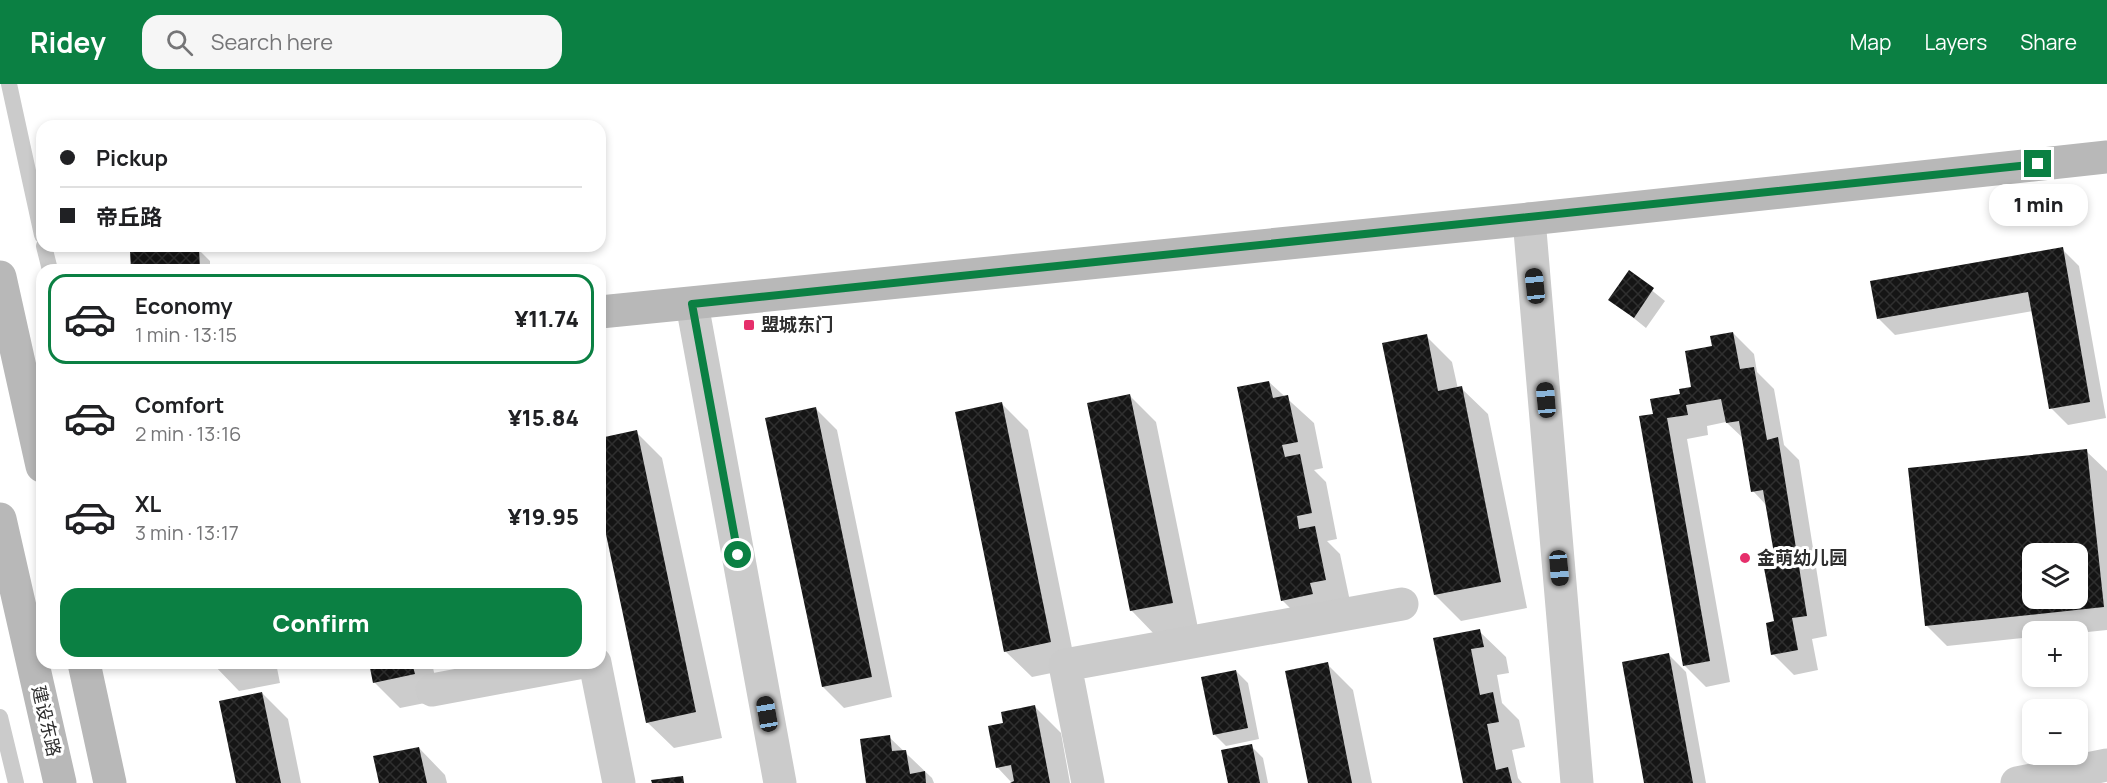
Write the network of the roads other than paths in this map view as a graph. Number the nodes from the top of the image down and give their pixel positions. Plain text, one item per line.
1 (9, 84) edge
2 (2107, 157) edge
3 (36, 208) edge
4 (1528, 219) junction
5 (0, 277) edge
6 (692, 304) junction
7 (606, 311) edge
8 (21, 366) edge
9 (36, 437) edge
10 (0, 519) edge
11 (1402, 604) dead end
12 (85, 669) edge
13 (546, 669) edge
14 (596, 669) edge
15 (432, 690) dead end
16 (0, 717) edge
17 (2107, 765) edge
18 (16, 783) edge
19 (60, 783) edge
20 (110, 783) edge
21 (619, 783) edge
22 (780, 783) edge
23 (1088, 783) edge
24 (1577, 783) edge
25 (2017, 783) edge

1 - 3 lane
2 - 4 street
4 - 6 street
4 - 24 street
5 - 8 street
6 - 7 street
6 - 22 street
8 - 9 street
10 - 19 street, 建设东路
11 - 23 street
12 - 20 street
13 - 15 street
14 - 21 street
16 - 18 lane
17 - 25 street

